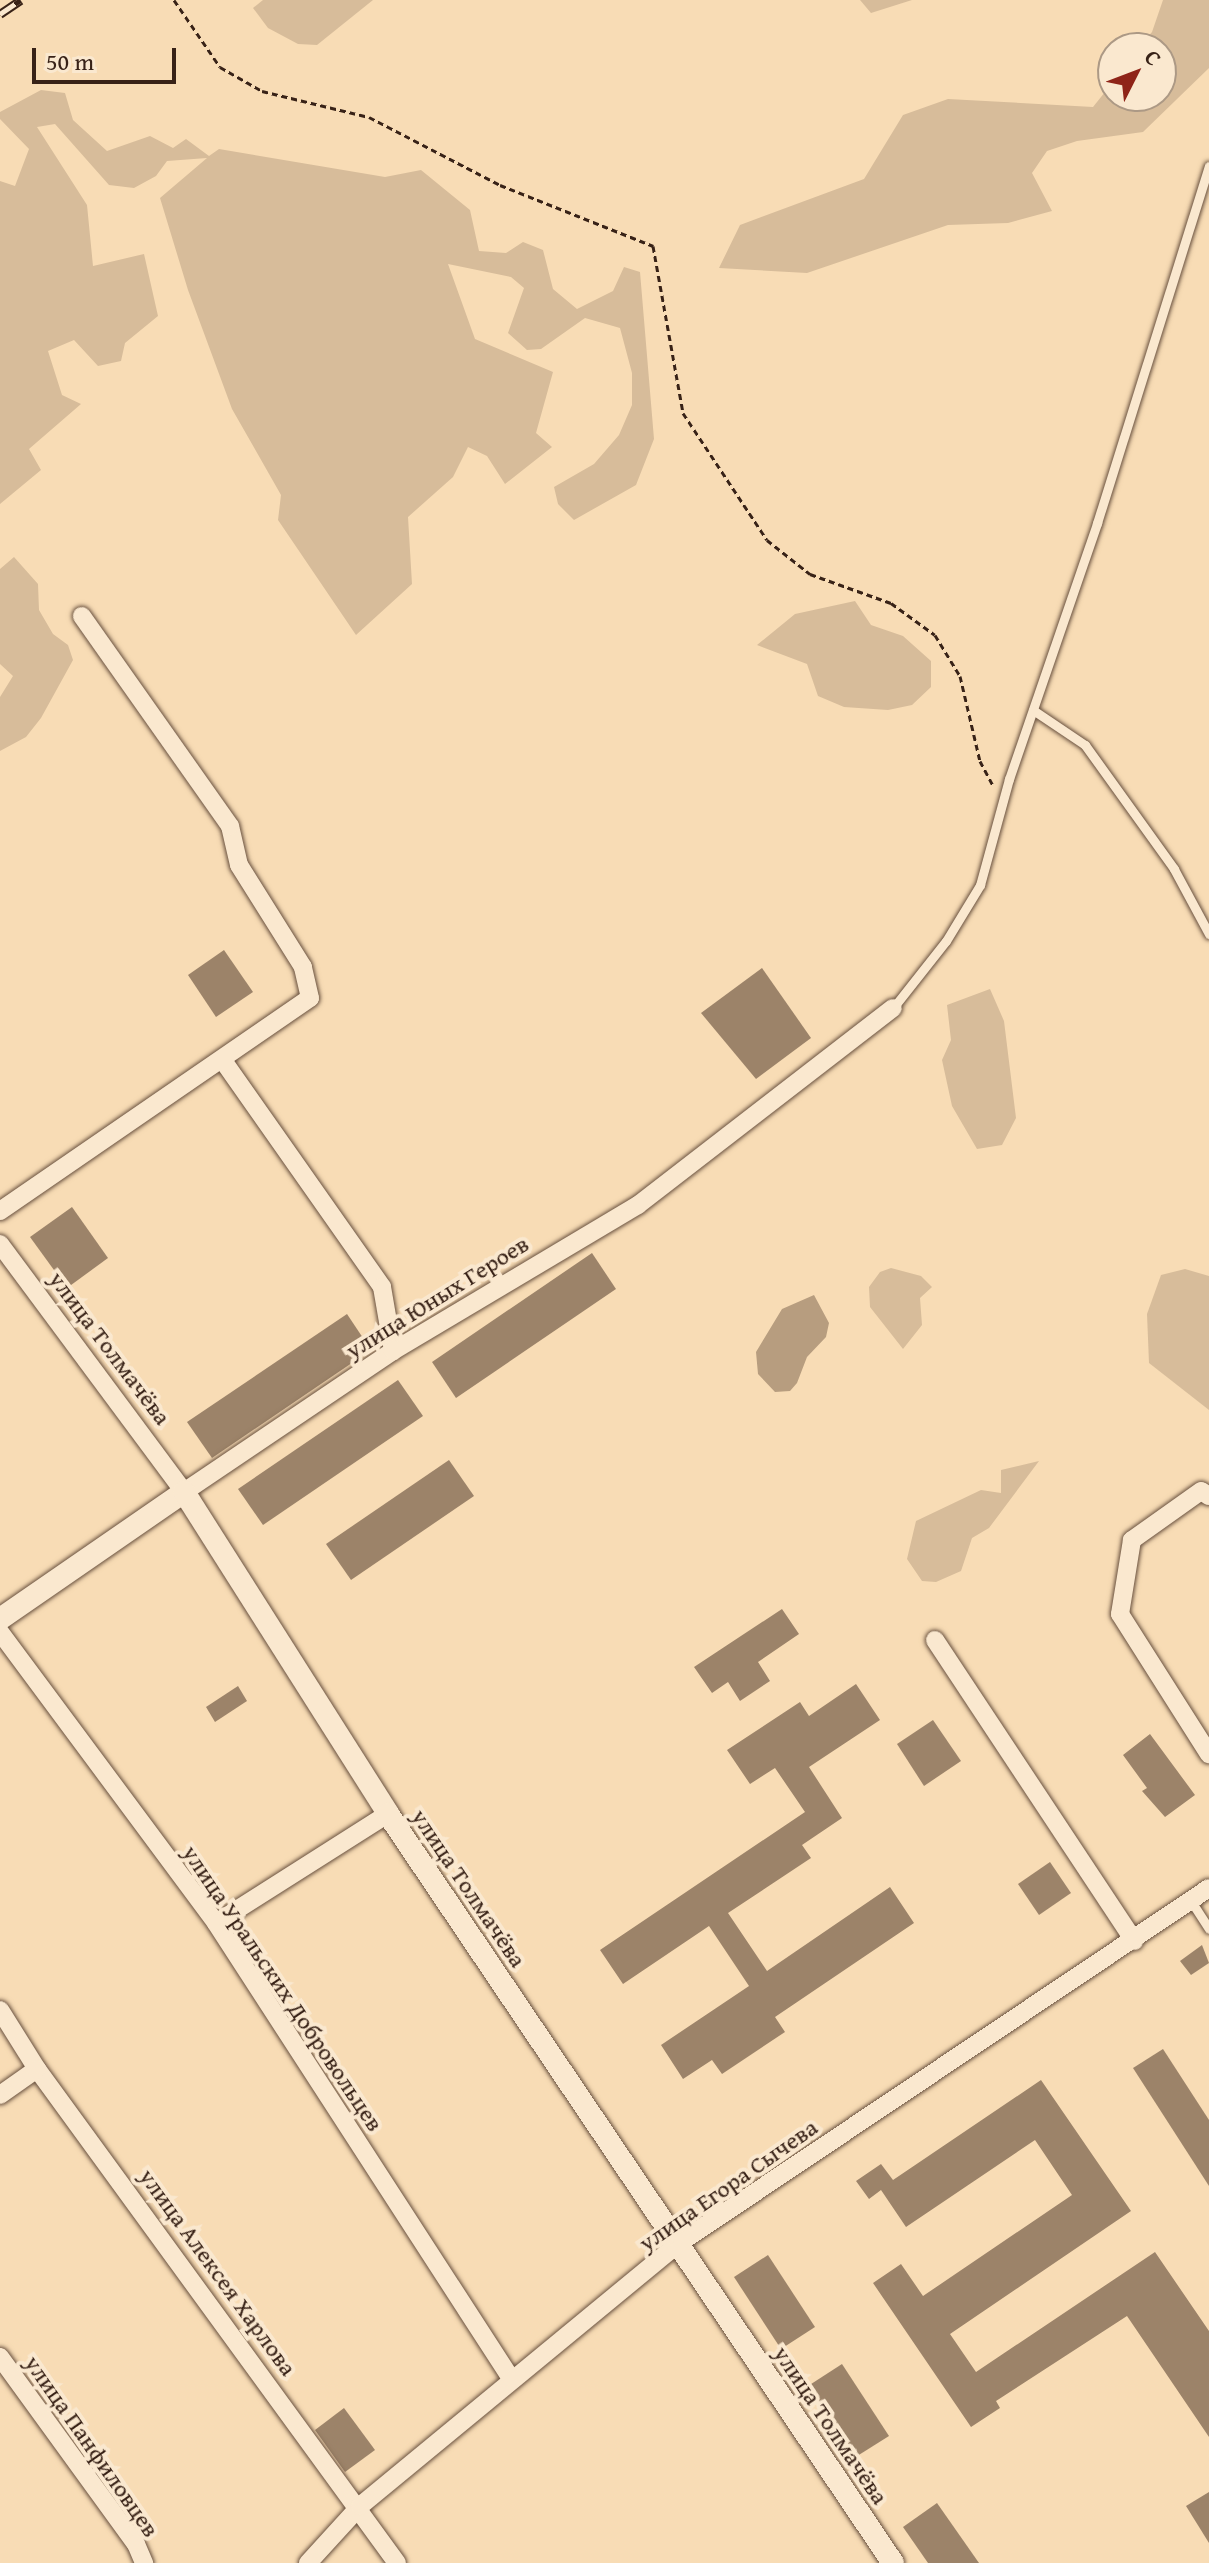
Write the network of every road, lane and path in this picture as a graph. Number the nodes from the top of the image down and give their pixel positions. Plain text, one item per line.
1 (174, 0) edge
2 (1209, 166) edge
3 (82, 616) dead end
4 (1033, 710) junction
5 (1003, 802) junction
6 (1209, 934) edge
7 (893, 1008) joint
8 (224, 1062) junction
9 (0, 1211) edge
10 (0, 1244) edge
11 (393, 1351) junction
12 (184, 1492) junction
13 (1209, 1496) edge
14 (0, 1619) edge
15 (0, 1632) edge
16 (935, 1640) dead end
17 (1209, 1754) edge
18 (388, 1814) junction
19 (1209, 1888) edge
20 (1191, 1901) junction
21 (216, 1923) junction
22 (1209, 1929) edge
23 (1134, 1941) junction
24 (0, 2010) edge
25 (37, 2069) junction
26 (0, 2095) edge
27 (678, 2244) junction
28 (0, 2357) edge
29 (512, 2380) junction
30 (360, 2506) junction
31 (144, 2563) edge
32 (308, 2563) edge
33 (397, 2563) edge
34 (893, 2563) edge

1 - 5 path
2 - 4 lane
3 - 8 street
4 - 5 lane
4 - 6 lane
5 - 7 lane
7 - 11 street, улица Юных Героев
8 - 9 street
8 - 11 street
10 - 12 street, улица Толмачёва
11 - 12 street, улица Юных Героев
12 - 14 street, улица Юных Героев
12 - 18 street, улица Толмачёва
13 - 17 street
15 - 21 street, улица Уральских Добровольцев
16 - 23 street
18 - 21 street
18 - 27 street, улица Толмачёва
19 - 20 street, улица Егора Сычева
20 - 22 lane
20 - 23 street, улица Егора Сычева
21 - 29 street, улица Уральских Добровольцев
23 - 27 street, улица Егора Сычева
24 - 25 street, улица Алексея Харлова
25 - 26 street
25 - 30 street, улица Алексея Харлова
27 - 29 street, улица Егора Сычева
27 - 34 street, улица Толмачёва
28 - 31 street, улица Панфиловцев
29 - 30 street, улица Егора Сычева
30 - 32 street, улица Егора Сычева
30 - 33 street, улица Алексея Харлова

